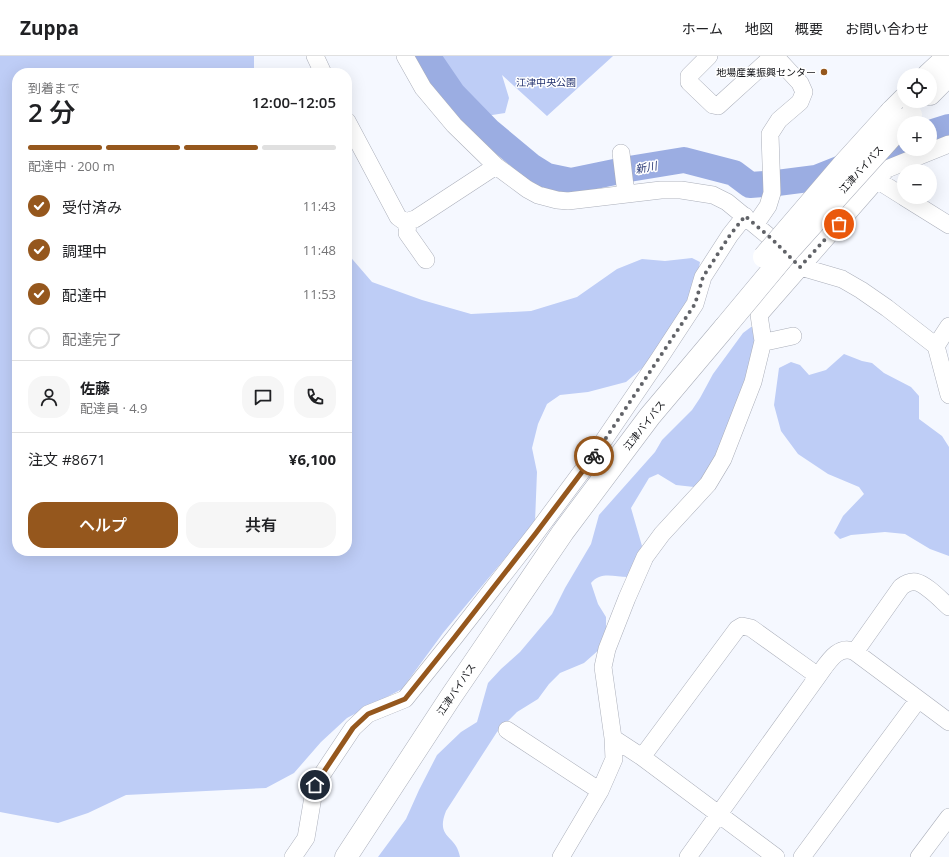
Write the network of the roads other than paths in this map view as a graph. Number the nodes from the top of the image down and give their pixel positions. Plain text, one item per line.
1 (315, 56) edge
2 (405, 56) edge
3 (709, 56) edge
4 (774, 56) edge
5 (949, 57) edge
6 (321, 68) edge
7 (936, 68) edge
8 (949, 75) edge
9 (937, 87) edge
10 (906, 108) edge
11 (352, 130) edge
12 (949, 144) edge
13 (621, 158) dead end
14 (496, 166) junction
15 (877, 180) junction
16 (625, 188) junction
17 (897, 193) edge
18 (915, 204) edge
19 (750, 220) junction
20 (408, 222) junction
21 (949, 225) edge
22 (426, 260) dead end
23 (800, 267) junction
24 (949, 326) edge
25 (793, 336) dead end
26 (763, 341) junction
27 (936, 346) junction
28 (949, 395) edge
29 (949, 607) edge
30 (855, 652) junction
31 (818, 676) junction
32 (918, 700) junction
33 (949, 722) edge
34 (507, 730) dead end
35 (613, 738) junction
36 (642, 758) junction
37 (600, 791) junction
38 (718, 815) junction
39 (949, 817) edge
40 (293, 857) edge
41 (346, 857) edge
42 (561, 857) edge
43 (688, 857) edge
44 (776, 857) edge
45 (802, 857) edge
46 (919, 857) edge

1 - 6 street
2 - 14 street
3 - 4 street
4 - 19 street
5 - 7 highway
8 - 9 highway
10 - 41 highway, 江津バイパス, bridge
11 - 20 street
12 - 15 street
13 - 16 street
14 - 16 street
14 - 20 street
15 - 17 street
15 - 23 street
16 - 19 street
18 - 21 street
19 - 23 street
19 - 40 street
20 - 22 street
23 - 26 street
23 - 27 street
24 - 27 street
25 - 26 street
26 - 35 street
27 - 28 street
29 - 30 street
30 - 31 street
30 - 32 street
31 - 36 street
31 - 38 street
32 - 33 street
32 - 45 street
34 - 37 street
35 - 36 street
35 - 37 street
36 - 38 street
37 - 42 street
38 - 43 street
38 - 44 street
39 - 46 street

